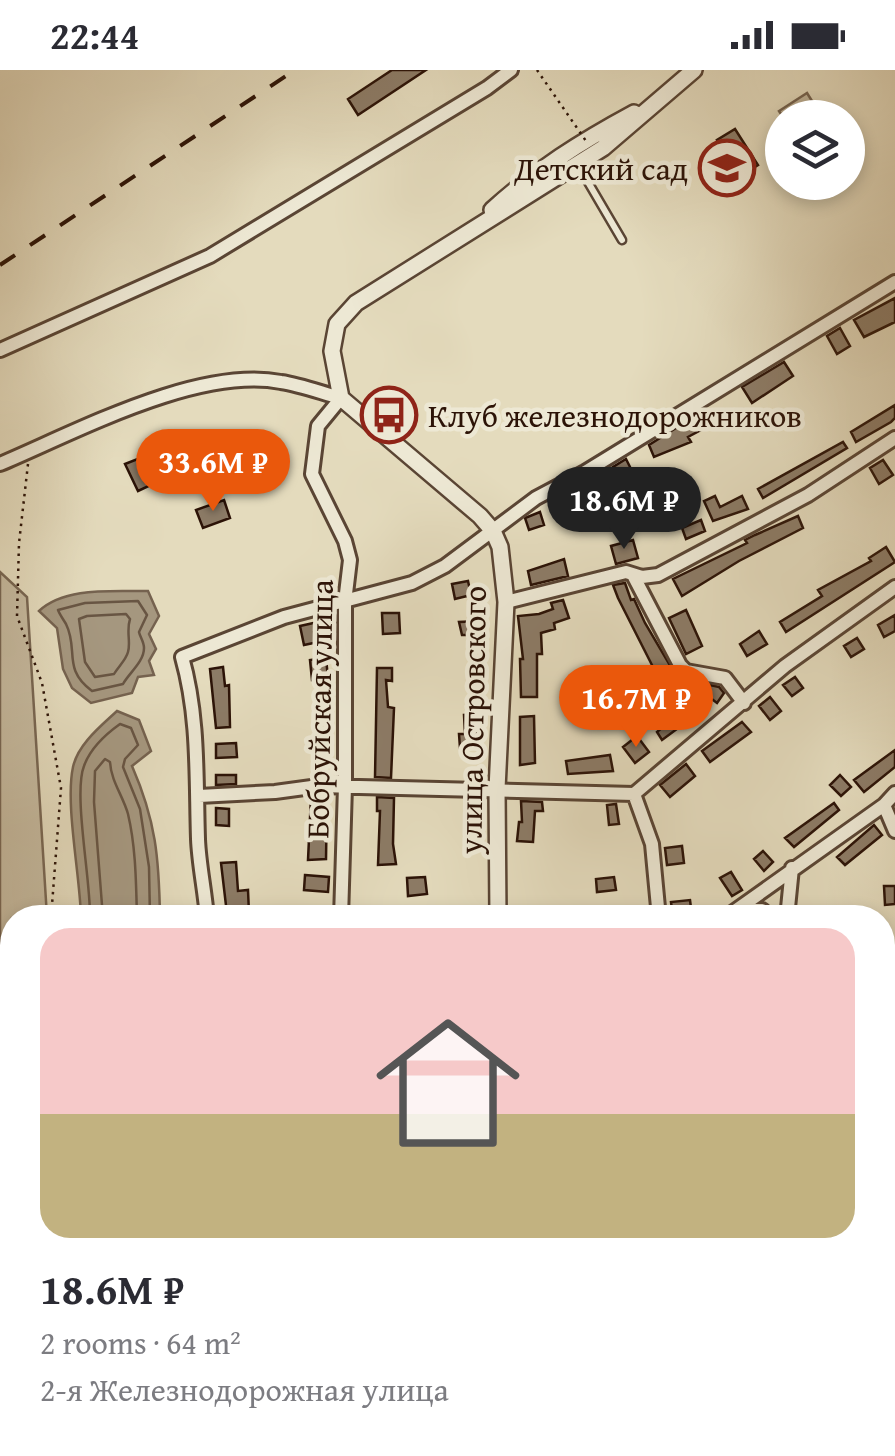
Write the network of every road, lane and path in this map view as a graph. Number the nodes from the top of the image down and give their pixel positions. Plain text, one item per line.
1 (512, 70) edge
2 (537, 70) edge
3 (694, 70) edge
4 (664, 97) junction
5 (586, 141) dead end
6 (577, 164) junction
7 (459, 240) junction
8 (622, 240) dead end
9 (895, 282) edge
10 (0, 350) edge
11 (341, 398) junction
12 (895, 438) edge
13 (29, 452) junction
14 (0, 464) edge
15 (493, 532) junction
16 (632, 575) junction
17 (895, 587) edge
18 (345, 602) junction
19 (506, 602) junction
20 (744, 704) junction
21 (346, 786) junction
22 (498, 789) junction
23 (895, 793) edge
24 (634, 794) junction
25 (199, 796) junction
26 (884, 805) junction
27 (895, 831) edge
28 (792, 868) junction
29 (53, 905) edge
30 (206, 905) edge
31 (341, 905) edge
32 (498, 905) edge
33 (658, 905) edge
34 (743, 905) edge
35 (788, 905) edge

1 - 10 street
2 - 5 path, bridge
3 - 4 street
4 - 6 street
4 - 7 street
6 - 7 street
6 - 8 lane
7 - 11 street
9 - 15 street
11 - 13 street
11 - 15 street
11 - 18 street, Бобруйская улица
12 - 16 street
13 - 14 street
13 - 29 path
15 - 18 street
15 - 19 street, улица Островского
16 - 19 street
16 - 20 street
17 - 20 street
18 - 21 street, Бобруйская улица
18 - 25 street
19 - 22 street, улица Островского
20 - 24 street
21 - 22 street
21 - 25 street
21 - 31 street, Бобруйская улица
22 - 24 street
22 - 32 street, улица Островского
23 - 26 street
24 - 33 street
25 - 30 street
26 - 27 street
26 - 28 street
28 - 34 street
28 - 35 street

